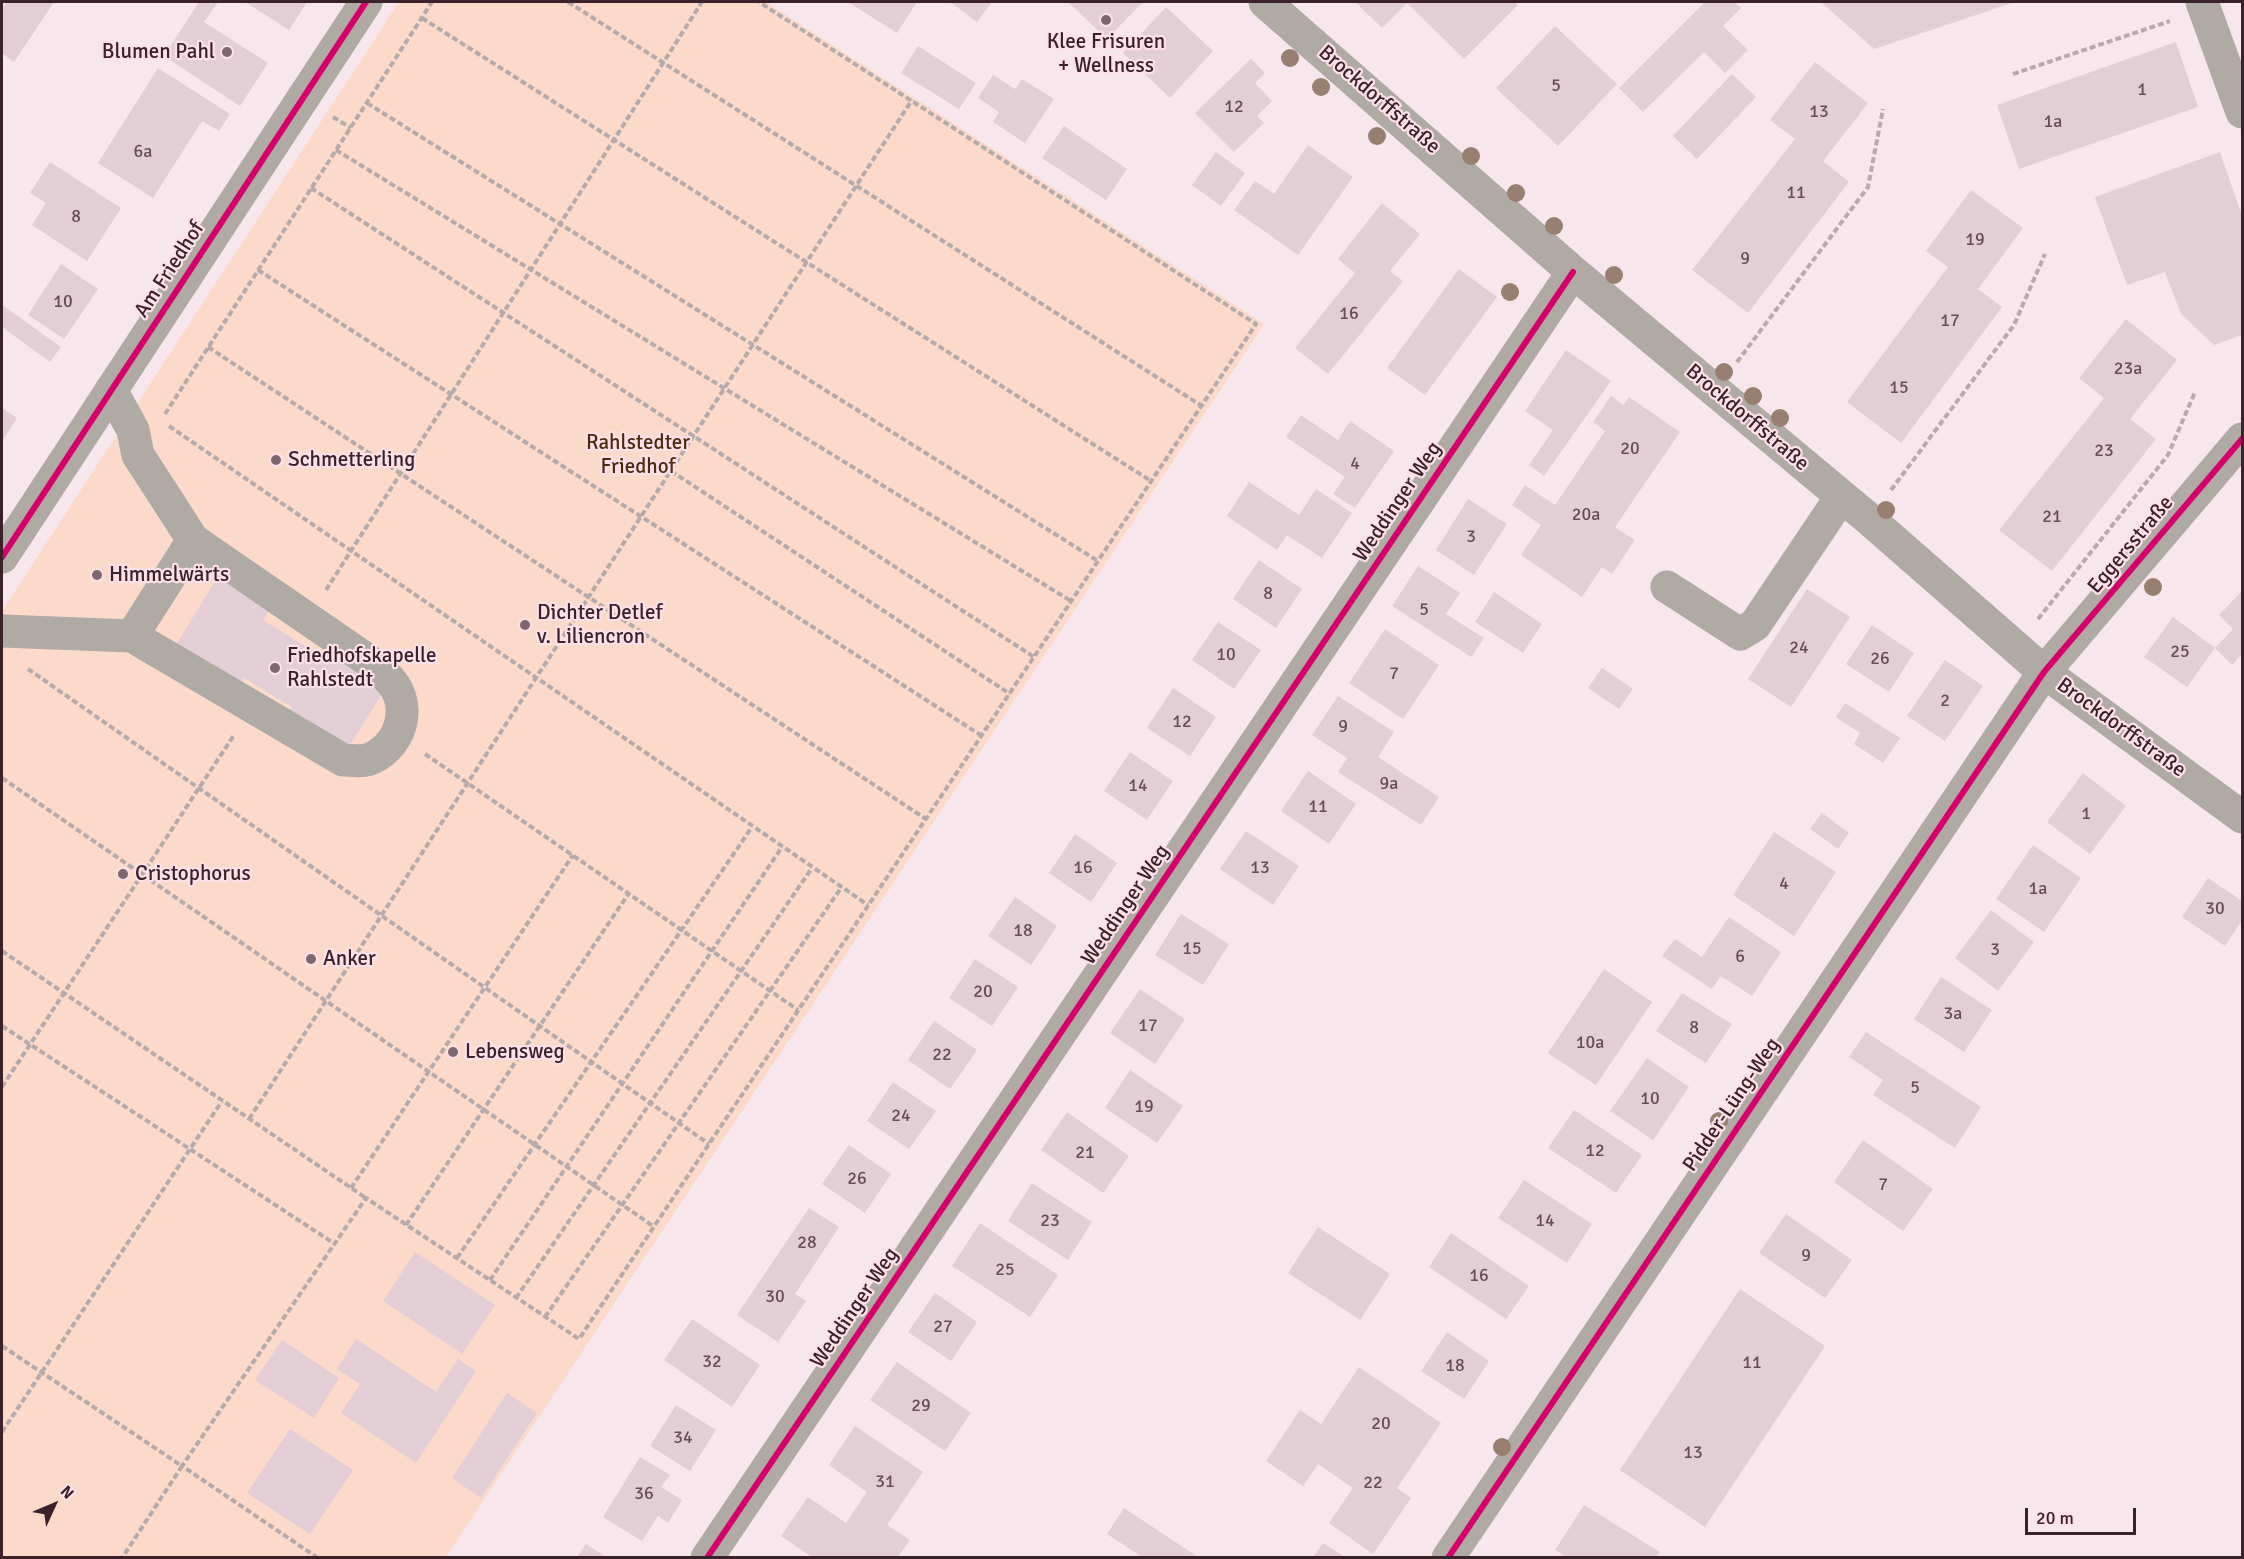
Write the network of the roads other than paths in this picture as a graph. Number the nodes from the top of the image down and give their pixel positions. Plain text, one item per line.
1 (366, 2) edge
2 (1265, 2) edge
3 (2204, 5) edge
4 (2242, 112) edge
5 (1573, 272) junction
6 (111, 390) junction
7 (2242, 439) edge
8 (1841, 497) junction
9 (193, 540) junction
10 (2, 557) edge
11 (1667, 587) dead end
12 (2, 631) edge
13 (132, 636) junction
14 (2044, 672) junction
15 (2242, 817) edge
16 (707, 1557) edge
17 (1448, 1557) edge

1 - 6 street, Am Friedhof
2 - 5 street, Brockdorffstraße
3 - 4 street
5 - 8 street, Brockdorffstraße
5 - 16 street, Weddinger Weg
6 - 9 street
6 - 10 street, Am Friedhof
7 - 14 street, Eggersstraße
8 - 11 street
8 - 14 street, Brockdorffstraße
9 - 13 street
9 - 13 street
12 - 13 street
14 - 15 street, Brockdorffstraße
14 - 17 street, Pidder-Lüng-Weg

